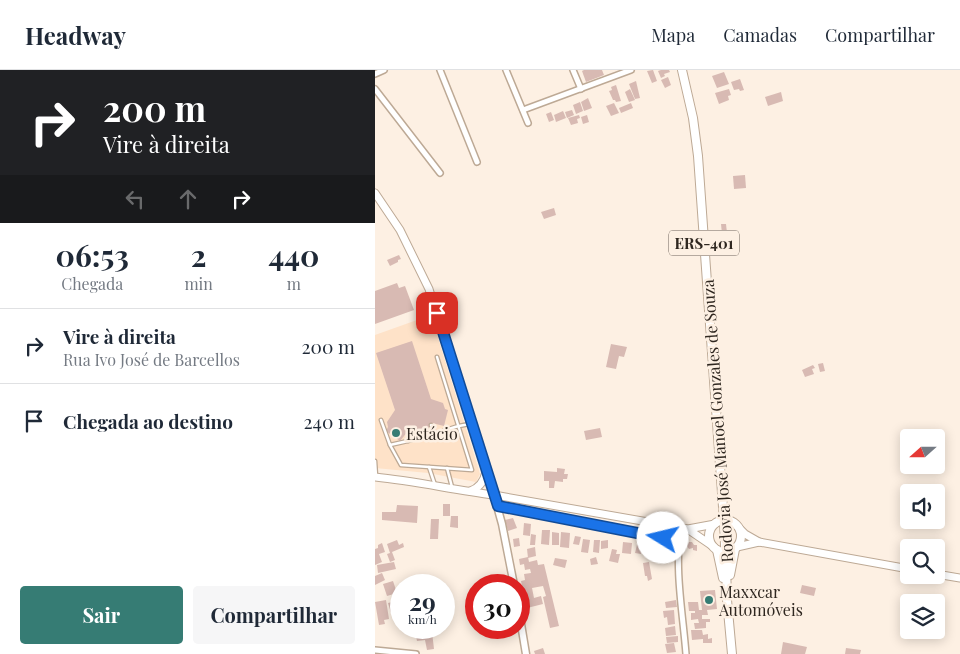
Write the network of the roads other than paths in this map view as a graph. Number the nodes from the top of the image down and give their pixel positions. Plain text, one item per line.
1 (384, 70) edge
2 (441, 70) edge
3 (506, 70) edge
4 (573, 70) edge
5 (631, 70) edge
6 (682, 70) edge
7 (375, 74) edge
8 (375, 89) edge
9 (581, 89) junction
10 (523, 110) junction
11 (528, 123) dead end
12 (477, 162) dead end
13 (440, 173) dead end
14 (375, 193) edge
15 (437, 357) dead end
16 (381, 420) dead end
17 (470, 423) junction
18 (431, 425) dead end
19 (458, 426) junction
20 (411, 433) dead end
21 (436, 435) junction
22 (408, 441) junction
23 (389, 445) junction
24 (375, 461) edge
25 (429, 467) junction
26 (447, 468) junction
27 (486, 472) junction
28 (375, 477) edge
29 (435, 484) junction
30 (453, 489) junction
31 (721, 489) junction
32 (468, 492) junction
33 (494, 495) junction
34 (498, 506) junction
35 (719, 522) junction
36 (736, 525) junction
37 (685, 529) junction
38 (679, 541) junction
39 (759, 542) junction
40 (736, 548) junction
41 (715, 549) junction
42 (726, 552) junction
43 (900, 567) edge
44 (512, 574) edge
45 (945, 576) edge
46 (960, 578) edge
47 (727, 594) junction
48 (524, 639) edge
49 (375, 650) edge
50 (416, 654) edge
51 (526, 654) edge
52 (686, 654) edge
53 (732, 654) edge

1 - 7 street
2 - 12 street
3 - 10 street
4 - 9 street
5 - 9 street
6 - 31 main road, Rodovia José Manoel Gonzales de Souza / ERS-401
8 - 13 street
9 - 10 street
10 - 11 street
14 - 17 main road
15 - 19 lane
16 - 23 lane
17 - 19 lane
17 - 27 main road
18 - 21 lane
19 - 21 lane
19 - 26 lane
20 - 22 lane
21 - 22 lane
22 - 23 lane
23 - 25 lane
24 - 28 lane
25 - 26 lane
25 - 29 lane
26 - 30 lane
27 - 32 main road
27 - 33 main road
28 - 29 main road
29 - 30 main road
30 - 32 main road
31 - 35 main road
31 - 36 main road
32 - 33 main road
33 - 34 street
33 - 37 main road
34 - 38 street
34 - 44 street
35 - 36 main road
35 - 37 main road
35 - 41 main road
35 - 42 main road, Rodovia José Manoel Gonzales de Souza
36 - 39 main road
36 - 40 main road
37 - 38 street
37 - 41 main road
38 - 52 street
39 - 40 main road
39 - 43 main road
40 - 42 main road
40 - 47 main road
41 - 42 main road
41 - 47 main road
42 - 47 main road, Rodovia José Manoel Gonzales de Souza
45 - 46 main road
47 - 53 main road
48 - 51 street
49 - 50 street

